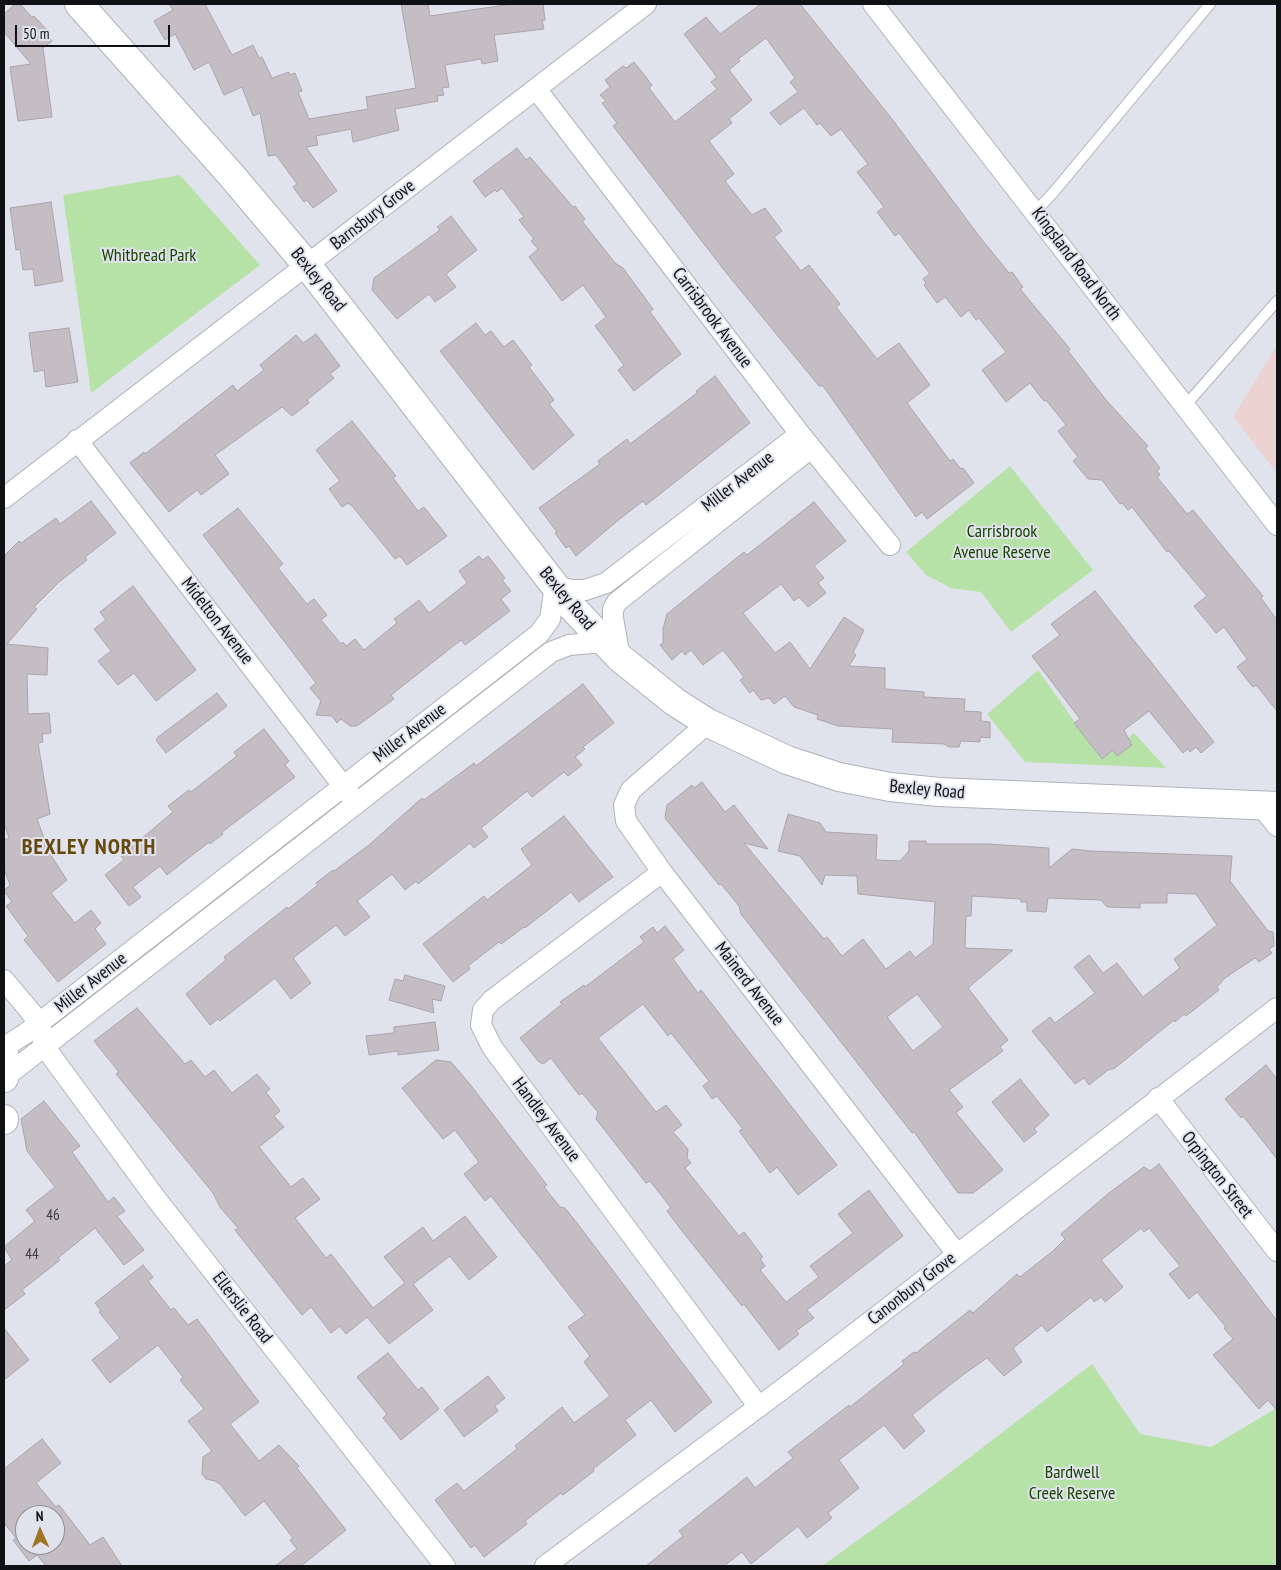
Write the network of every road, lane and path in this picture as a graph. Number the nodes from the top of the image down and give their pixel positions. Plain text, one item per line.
1 (646, 4) edge
2 (873, 4) edge
3 (1210, 4) edge
4 (89, 7) edge
5 (537, 90) junction
6 (1036, 211) junction
7 (307, 265) junction
8 (1277, 301) edge
9 (1185, 406) junction
10 (78, 440) junction
11 (805, 441) junction
12 (4, 498) edge
13 (1277, 524) edge
14 (890, 545) dead end
15 (555, 586) junction
16 (612, 650) junction
17 (708, 723) junction
18 (343, 785) junction
19 (357, 803) junction
20 (1266, 805) edge
21 (1277, 826) edge
22 (662, 872) junction
23 (4, 980) edge
24 (1277, 1008) edge
25 (40, 1022) junction
26 (44, 1046) junction
27 (4, 1047) edge
28 (4, 1070) edge
29 (1158, 1098) junction
30 (1277, 1251) edge
31 (957, 1254) junction
32 (759, 1407) junction
33 (445, 1566) edge
34 (545, 1566) edge

1 - 5 street, Barnsbury Grove
2 - 6 street, Kingsland Road North
3 - 6 lane
4 - 7 main road, Bexley Road
5 - 7 street, Barnsbury Grove
5 - 11 street, Carrisbrook Avenue
6 - 9 street, Kingsland Road North
7 - 10 street, Barnsbury Grove
7 - 15 main road, Bexley Road
8 - 9 lane
9 - 13 street, Kingsland Road North
10 - 12 street, Barnsbury Grove
10 - 18 street, Midelton Avenue
11 - 14 street, Carrisbrook Avenue
11 - 15 street, Miller Avenue
11 - 16 street, Miller Avenue
15 - 16 main road, Bexley Road
15 - 18 street, Miller Avenue
16 - 17 main road, Bexley Road
16 - 19 street, Miller Avenue
17 - 20 main road, Bexley Road
17 - 22 street, Mainerd Avenue
18 - 19 street, Midelton Avenue
18 - 25 street, Miller Avenue
19 - 26 street, Miller Avenue
20 - 21 street
22 - 31 street, Mainerd Avenue
22 - 32 street, Handley Avenue
23 - 25 street
24 - 29 street, Canonbury Grove
25 - 26 street
25 - 27 street, Miller Avenue
26 - 28 street, Miller Avenue
26 - 33 street, Ellerslie Road
29 - 30 street, Orpington Street
29 - 31 street, Canonbury Grove
31 - 32 street, Canonbury Grove
32 - 34 street, Canonbury Grove

